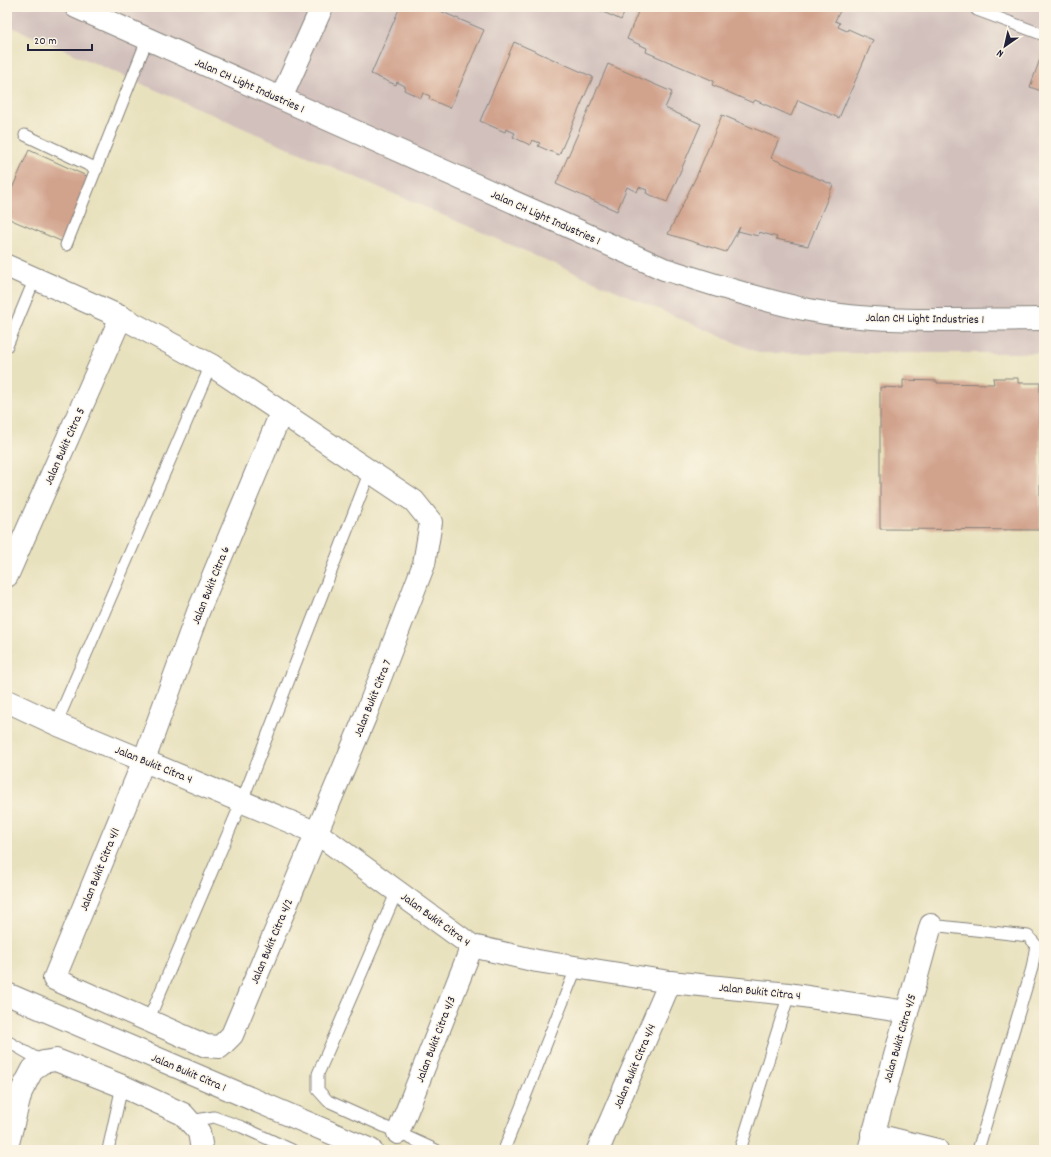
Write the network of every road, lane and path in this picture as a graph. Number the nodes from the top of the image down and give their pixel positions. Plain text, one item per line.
1 (76, 7) edge
2 (322, 7) edge
3 (978, 10) dead end
4 (1044, 35) edge
5 (147, 40) junction
6 (281, 98) junction
7 (25, 135) dead end
8 (97, 169) junction
9 (66, 245) dead end
10 (7, 266) edge
11 (35, 278) junction
12 (122, 317) junction
13 (1044, 319) edge
14 (7, 346) edge
15 (211, 365) junction
16 (281, 413) junction
17 (370, 471) junction
18 (7, 576) edge
19 (7, 701) edge
20 (56, 724) junction
21 (144, 760) junction
22 (242, 802) junction
23 (317, 833) junction
24 (397, 891) junction
25 (931, 925) joint
26 (472, 946) junction
27 (577, 966) junction
28 (670, 982) junction
29 (7, 994) edge
30 (789, 994) junction
31 (906, 1012) junction
32 (148, 1021) junction
33 (7, 1041) edge
34 (43, 1062) junction
35 (122, 1086) junction
36 (190, 1121) junction
37 (398, 1133) junction
38 (871, 1142) edge
39 (7, 1147) edge
40 (108, 1150) edge
41 (202, 1150) edge
42 (292, 1150) edge
43 (371, 1150) edge
44 (436, 1150) edge
45 (504, 1150) edge
46 (598, 1150) edge
47 (740, 1150) edge
48 (937, 1150) edge
49 (978, 1150) edge

1 - 5 street, Jalan CH Light Industries 1
2 - 6 street
3 - 4 lane
5 - 6 street, Jalan CH Light Industries 1
5 - 8 lane
6 - 13 street, Jalan CH Light Industries 1
7 - 8 lane
8 - 9 lane
10 - 11 street, Jalan Bukit Citra 7
11 - 12 street, Jalan Bukit Citra 7
11 - 14 lane
12 - 15 street, Jalan Bukit Citra 7
12 - 18 street, Jalan Bukit Citra 5
15 - 16 street, Jalan Bukit Citra 7
15 - 20 lane
16 - 17 street, Jalan Bukit Citra 7
16 - 21 street, Jalan Bukit Citra 6
17 - 22 lane
17 - 23 street, Jalan Bukit Citra 7
19 - 20 street, Jalan Bukit Citra 4
20 - 21 street, Jalan Bukit Citra 4
21 - 22 street, Jalan Bukit Citra 4
21 - 32 street, Jalan Bukit Citra 4/1
22 - 23 street, Jalan Bukit Citra 4
22 - 32 lane
23 - 24 street, Jalan Bukit Citra 4
23 - 32 street, Jalan Bukit Citra 4/2
24 - 26 street, Jalan Bukit Citra 4
24 - 37 lane
25 - 31 street, Jalan Bukit Citra 4/5
25 - 49 lane
26 - 27 street, Jalan Bukit Citra 4
26 - 37 street, Jalan Bukit Citra 4/3
27 - 28 street, Jalan Bukit Citra 4
27 - 45 lane
28 - 30 street, Jalan Bukit Citra 4
28 - 46 street, Jalan Bukit Citra 4/4
29 - 43 street, Jalan Bukit Citra 1
30 - 31 street, Jalan Bukit Citra 4
30 - 47 lane
31 - 38 street, Jalan Bukit Citra 4/5
33 - 34 lane
34 - 35 street
34 - 39 street
35 - 36 street
35 - 40 lane
36 - 41 street
36 - 42 lane
37 - 44 lane
38 - 48 street

